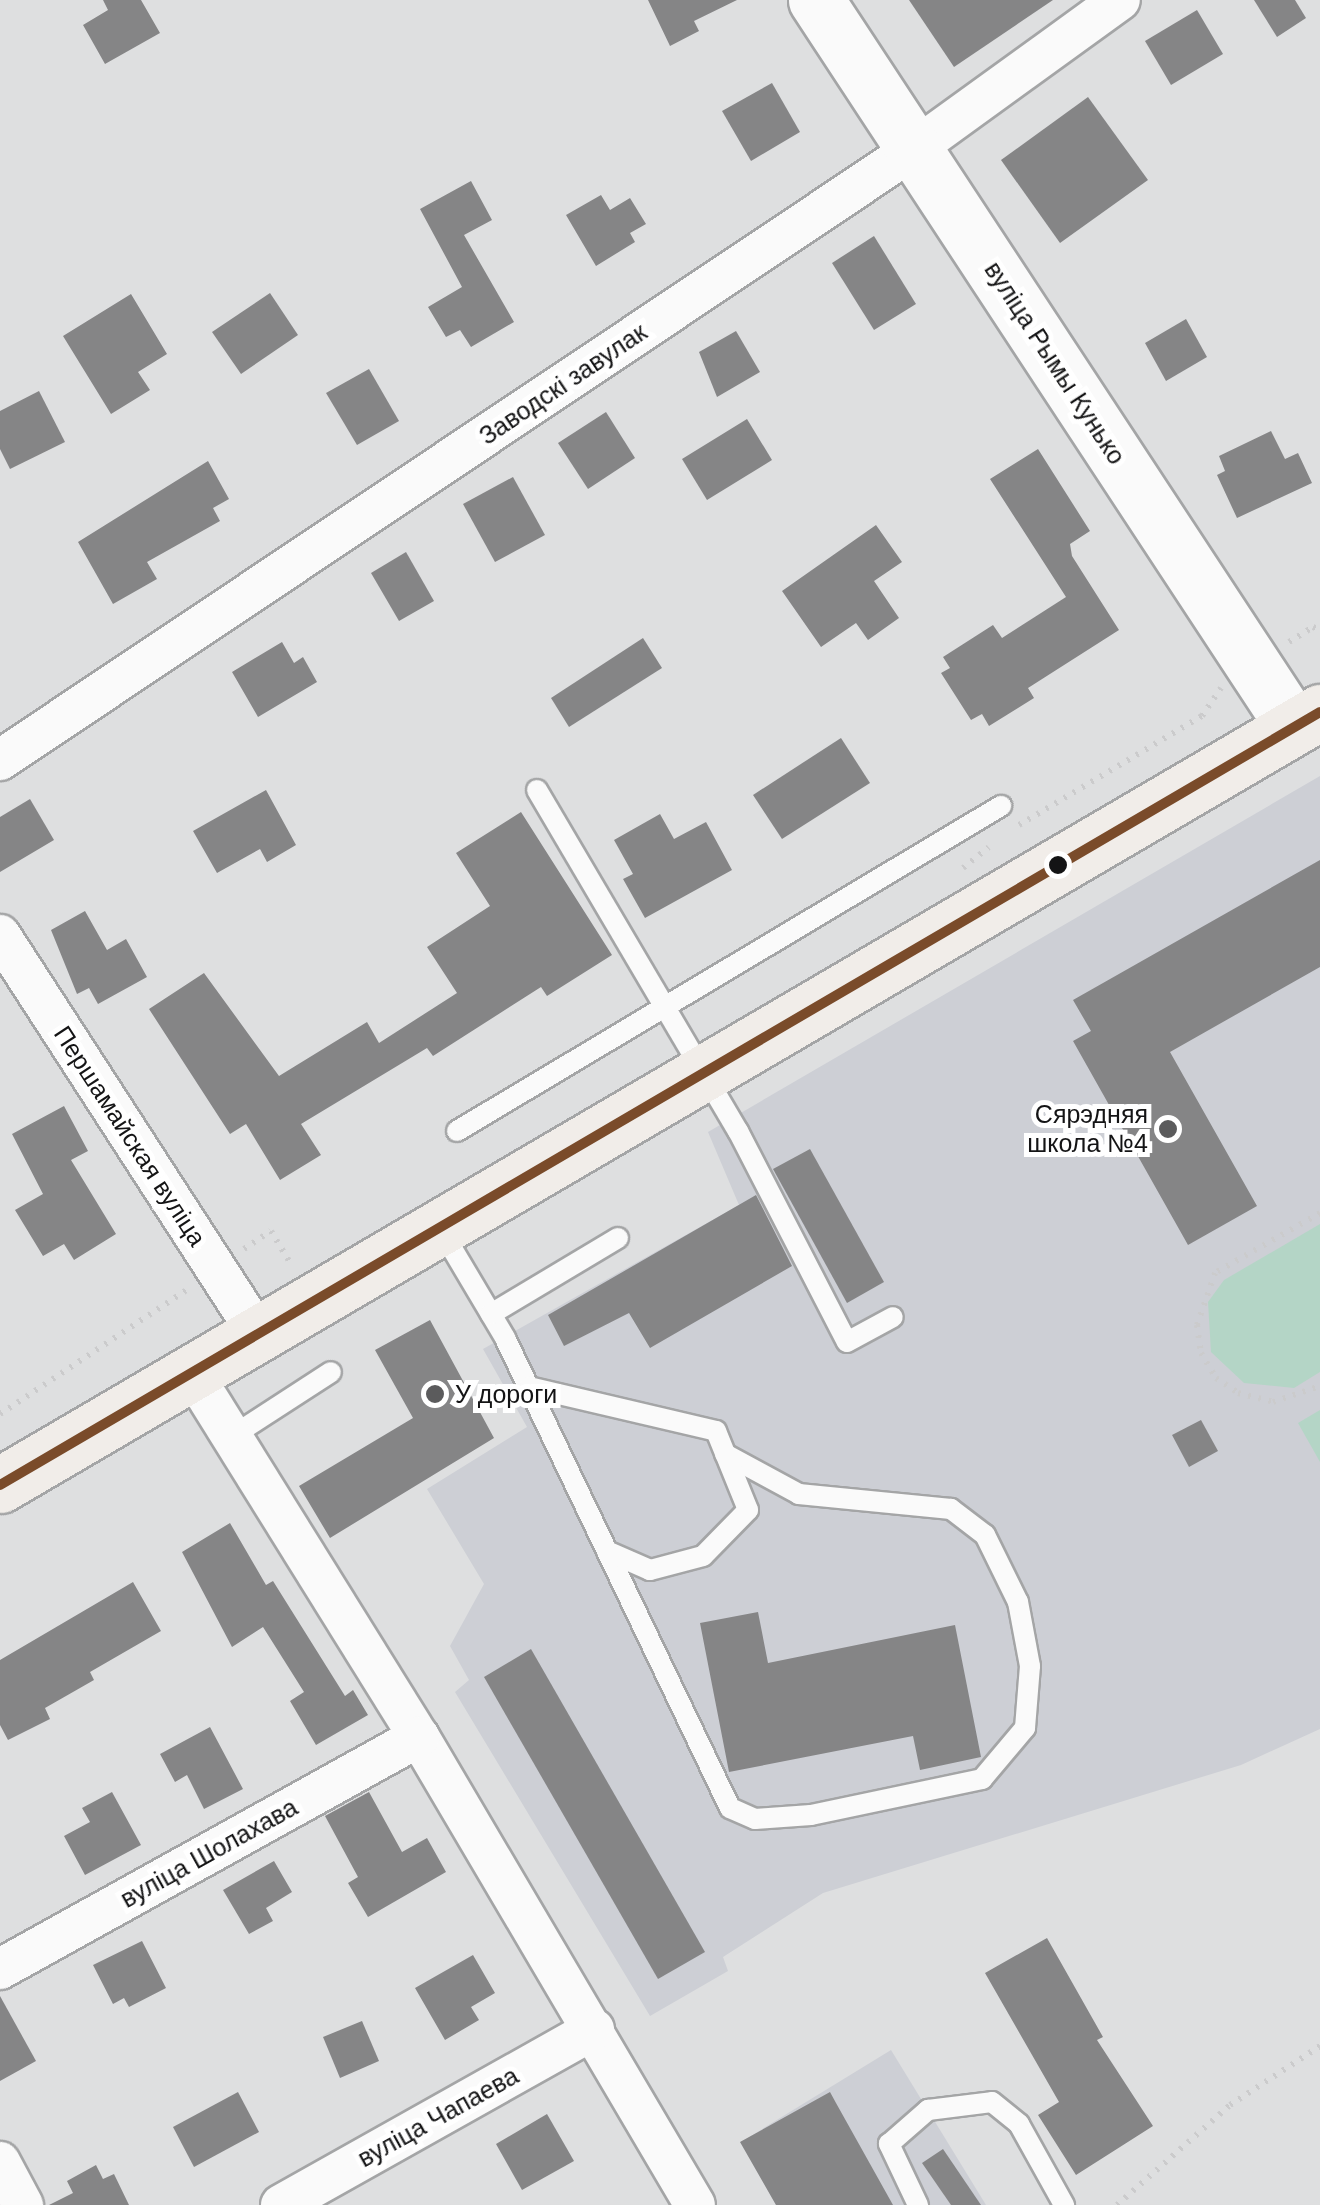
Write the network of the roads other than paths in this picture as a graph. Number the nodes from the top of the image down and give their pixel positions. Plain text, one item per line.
1 (816, 0) edge
2 (1120, 0) edge
3 (914, 148) junction
4 (1307, 719) edge
5 (0, 760) edge
6 (537, 790) dead end
7 (1002, 806) dead end
8 (0, 935) edge
9 (666, 1011) junction
10 (704, 1075) junction
11 (457, 1132) dead end
12 (441, 1230) junction
13 (618, 1238) dead end
14 (491, 1314) junction
15 (892, 1318) dead end
16 (260, 1337) junction
17 (330, 1372) dead end
18 (194, 1376) junction
19 (529, 1387) junction
20 (231, 1437) junction
21 (725, 1454) junction
22 (0, 1485) edge
23 (607, 1551) junction
24 (419, 1737) junction
25 (0, 1969) edge
26 (594, 2029) junction
27 (0, 2162) edge
28 (23, 2205) edge
29 (281, 2205) edge
30 (695, 2205) edge
31 (918, 2205) edge
32 (1064, 2205) edge

1 - 3 street, вуліца Рымы Кунько
2 - 3 street, Заводскі завулак
3 - 4 street, вуліца Рымы Кунько
3 - 5 street, Заводскі завулак
4 - 10 main road
6 - 9 lane
7 - 9 lane
8 - 16 street, Першамайская вуліца
9 - 10 lane
9 - 11 lane
10 - 12 main road
10 - 15 lane
12 - 14 lane
12 - 16 main road
13 - 14 lane
14 - 19 lane
16 - 18 main road
17 - 20 lane
18 - 20 street
18 - 22 main road
19 - 21 lane
19 - 23 lane
20 - 24 street
21 - 23 lane
21 - 23 lane
24 - 25 street, вуліца Шолахава
24 - 26 street
26 - 29 street, вуліца Чапаева
26 - 30 street
27 - 28 street
31 - 32 lane

